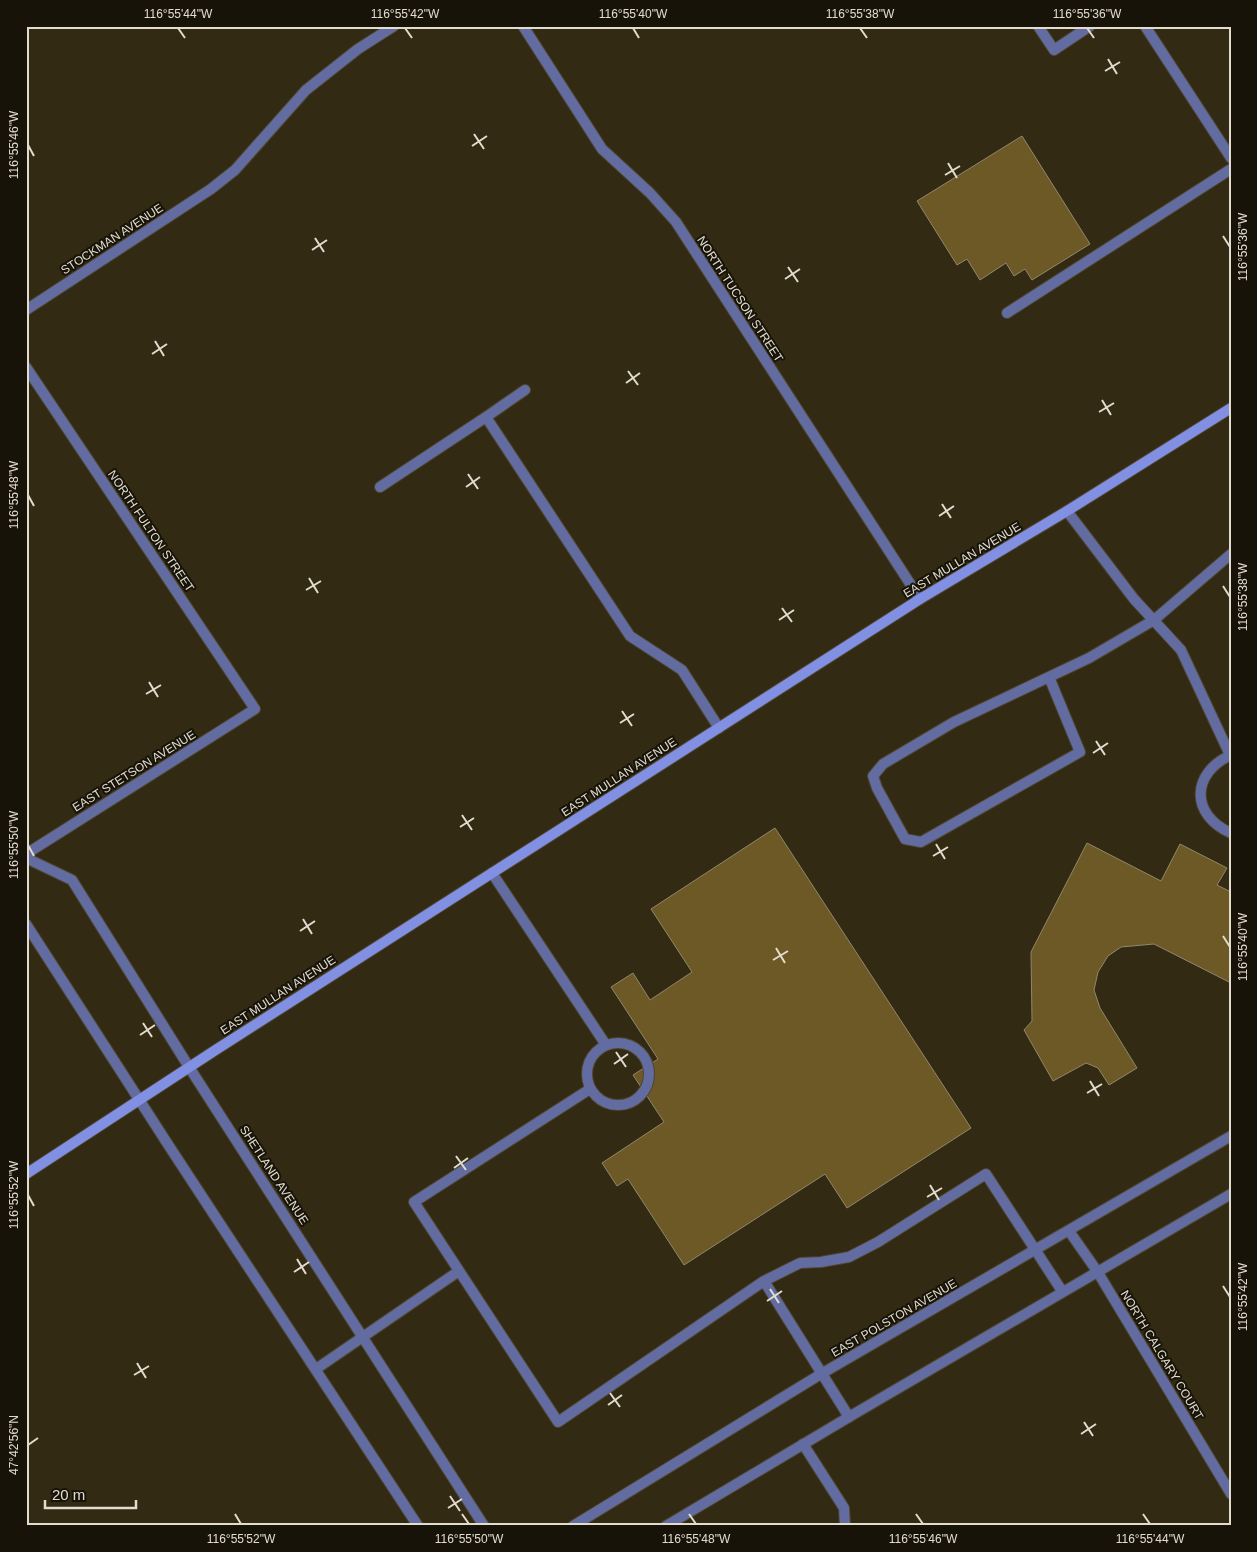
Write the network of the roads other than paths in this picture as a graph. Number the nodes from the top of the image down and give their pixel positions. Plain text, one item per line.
1 (394, 26) edge
2 (524, 26) edge
3 (1038, 26) edge
4 (1090, 26) edge
5 (1145, 26) edge
6 (1231, 158) edge
7 (1231, 169) edge
8 (26, 310) edge
9 (1007, 313) dead end
10 (26, 367) edge
11 (525, 390) dead end
12 (1231, 408) edge
13 (486, 417) junction
14 (380, 487) dead end
15 (1066, 511) junction
16 (1231, 554) edge
17 (920, 599) junction
18 (1154, 620) junction
19 (1049, 677) junction
20 (255, 709) joint
21 (720, 728) junction
22 (1230, 755) edge
23 (1231, 833) edge
24 (26, 854) edge
25 (26, 858) edge
26 (492, 873) junction
27 (26, 924) edge
28 (606, 1045) junction
29 (189, 1068) junction
30 (590, 1089) junction
31 (140, 1100) junction
32 (1231, 1136) edge
33 (26, 1174) edge
34 (1231, 1194) edge
35 (1069, 1231) junction
36 (1036, 1250) junction
37 (459, 1271) junction
38 (1098, 1271) junction
39 (764, 1281) junction
40 (1062, 1291) junction
41 (363, 1337) junction
42 (316, 1369) junction
43 (821, 1374) junction
44 (849, 1417) junction
45 (803, 1444) junction
46 (1231, 1494) edge
47 (418, 1526) edge
48 (484, 1526) edge
49 (573, 1526) edge
50 (666, 1526) edge
51 (845, 1526) edge

1 - 8 street, STOCKMAN AVENUE
2 - 17 street, NORTH TUCSON STREET
3 - 4 street
5 - 6 street
7 - 9 street
10 - 20 street, NORTH FULTON STREET
11 - 13 street
12 - 15 main road, EAST MULLAN AVENUE
13 - 14 street
13 - 21 street
15 - 17 main road, EAST MULLAN AVENUE
15 - 18 street
16 - 18 street
17 - 21 main road, EAST MULLAN AVENUE
18 - 19 street
18 - 22 street
19 - 19 street
20 - 24 street, EAST STETSON AVENUE
21 - 26 main road, EAST MULLAN AVENUE
22 - 23 street
25 - 29 street, SHETLAND AVENUE
26 - 28 street
26 - 29 main road, EAST MULLAN AVENUE
27 - 31 street
28 - 30 street
28 - 30 street
29 - 31 main road, EAST MULLAN AVENUE
29 - 41 street, SHETLAND AVENUE
30 - 37 street
31 - 33 main road, EAST MULLAN AVENUE
31 - 42 street
32 - 35 street, EAST POLSTON AVENUE
34 - 38 street
35 - 36 street, EAST POLSTON AVENUE
35 - 38 street, NORTH CALGARY COURT
36 - 39 street
36 - 40 street
36 - 43 street, EAST POLSTON AVENUE
37 - 39 street
37 - 41 street
38 - 40 street
38 - 46 street, NORTH CALGARY COURT
39 - 43 street
40 - 44 street
41 - 42 street
41 - 48 street, SHETLAND AVENUE
42 - 47 street
43 - 44 street
43 - 49 street, EAST POLSTON AVENUE
44 - 45 street
45 - 50 street
45 - 51 street

